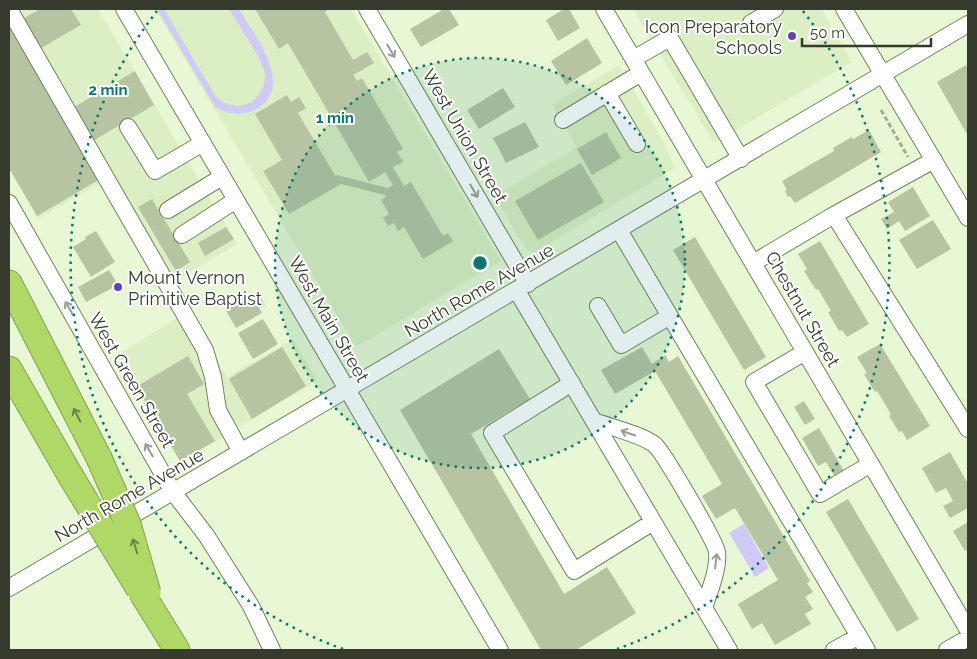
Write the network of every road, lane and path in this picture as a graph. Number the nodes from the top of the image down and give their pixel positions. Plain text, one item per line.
1 (9, 9) edge
2 (124, 9) edge
3 (367, 9) edge
4 (604, 9) edge
5 (775, 9) edge
6 (844, 9) edge
7 (750, 23) dead end
8 (968, 24) edge
9 (633, 59) junction
10 (642, 73) junction
11 (882, 74) junction
12 (608, 93) junction
13 (880, 110) dead end
14 (563, 120) dead end
15 (128, 127) dead end
16 (202, 143) junction
17 (637, 144) dead end
18 (741, 159) junction
19 (909, 159) dead end
20 (934, 160) junction
21 (222, 177) junction
22 (704, 181) junction
23 (236, 200) junction
24 (9, 203) edge
25 (168, 210) dead end
26 (834, 214) junction
27 (968, 218) edge
28 (619, 230) junction
29 (182, 235) dead end
30 (753, 263) junction
31 (9, 283) edge
32 (523, 287) junction
33 (598, 306) dead end
34 (670, 316) junction
35 (805, 352) junction
36 (9, 370) edge
37 (572, 384) junction
38 (348, 390) junction
39 (594, 421) junction
40 (968, 429) edge
41 (241, 452) junction
42 (871, 464) junction
43 (173, 492) junction
44 (653, 522) junction
45 (9, 588) edge
46 (148, 599) junction
47 (704, 608) junction
48 (968, 630) edge
49 (859, 636) junction
50 (968, 638) edge
51 (177, 650) edge
52 (272, 650) edge
53 (500, 650) edge
54 (729, 650) edge
55 (834, 650) edge
56 (867, 650) edge
57 (947, 650) edge

1 - 41 street
2 - 16 street, West Main Street
3 -> 32 street, West Union Street
4 - 9 street, Chestnut Street
5 - 7 street
6 - 11 street
8 - 11 street, North Rome Avenue
9 - 10 street, Chestnut Street
9 - 18 street
10 - 12 street
10 - 22 street, Chestnut Street
11 - 18 street, North Rome Avenue
11 - 20 street
12 - 14 street
12 - 17 street
13 - 19 path
15 - 16 street
16 - 21 street, West Main Street
18 - 22 street, North Rome Avenue
20 - 26 street
20 - 27 street
21 - 23 street, West Main Street
21 - 25 street
22 - 28 street, North Rome Avenue
22 - 30 street, Chestnut Street
23 - 29 street
23 - 38 street, West Main Street
43 -> 24 street, West Green Street
26 - 30 street
26 - 40 street
28 - 32 street, North Rome Avenue
28 - 34 street
30 - 35 street, Chestnut Street
46 -> 31 highway, bridge
32 - 37 street, West Union Street
32 - 38 street, North Rome Avenue
33 - 34 street
34 - 49 street
35 - 42 street, Chestnut Street
35 - 42 street
36 - 46 highway, bridge
37 - 39 street, West Union Street
37 - 44 street
38 - 41 street, North Rome Avenue
38 - 53 street, West Main Street
39 - 44 street, West Union Street
47 -> 39 street
41 - 43 street, North Rome Avenue
42 - 48 street, Chestnut Street
43 - 45 street, North Rome Avenue
43 - 52 street, West Green Street
44 - 47 street, West Union Street
46 - 51 highway
47 - 54 street, West Union Street
49 - 55 street
49 - 56 street
50 - 57 street

